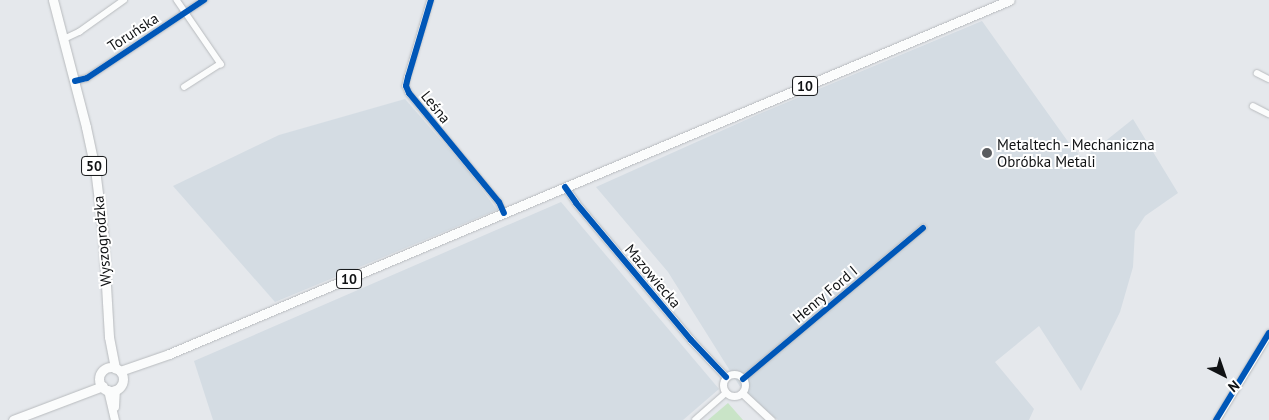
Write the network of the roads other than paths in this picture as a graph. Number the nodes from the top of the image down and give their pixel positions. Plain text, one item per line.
1 (53, 0) edge
2 (124, 0) edge
3 (177, 0) edge
4 (204, 0) edge
5 (431, 0) edge
6 (1010, 0) edge
7 (186, 12) junction
8 (64, 39) junction
9 (1257, 73) dead end
10 (1269, 79) edge
11 (75, 81) junction
12 (185, 87) dead end
13 (1253, 106) dead end
14 (1269, 114) edge
15 (565, 187) junction
16 (504, 213) junction
17 (923, 228) dead end
18 (1269, 332) edge
19 (116, 371) junction
20 (726, 377) junction
21 (743, 379) junction
22 (107, 386) junction
23 (742, 392) junction
24 (726, 394) junction
25 (114, 417) edge
26 (13, 420) edge
27 (694, 420) edge
28 (771, 420) edge
29 (1216, 420) edge

1 - 8 main road, Wyszogrodzka / 50
2 - 8 street
3 - 7 street
4 - 7 street, Toruńska
5 - 16 street, Leśna
6 - 15 main road, 10
7 - 11 street, Toruńska
7 - 12 street
8 - 11 main road, Wyszogrodzka / 50
9 - 10 street
11 - 19 main road, Wyszogrodzka / 50
13 - 14 street
15 - 16 main road, 10
15 - 20 street, Mazowiecka
16 - 19 main road, 10
17 - 21 street, Henry Ford I
18 - 29 street
19 - 22 main road
19 - 22 main road
20 - 21 street
20 - 24 street
21 - 23 street
22 - 25 main road
22 - 26 main road
23 - 24 street
23 - 28 street
24 - 27 street

